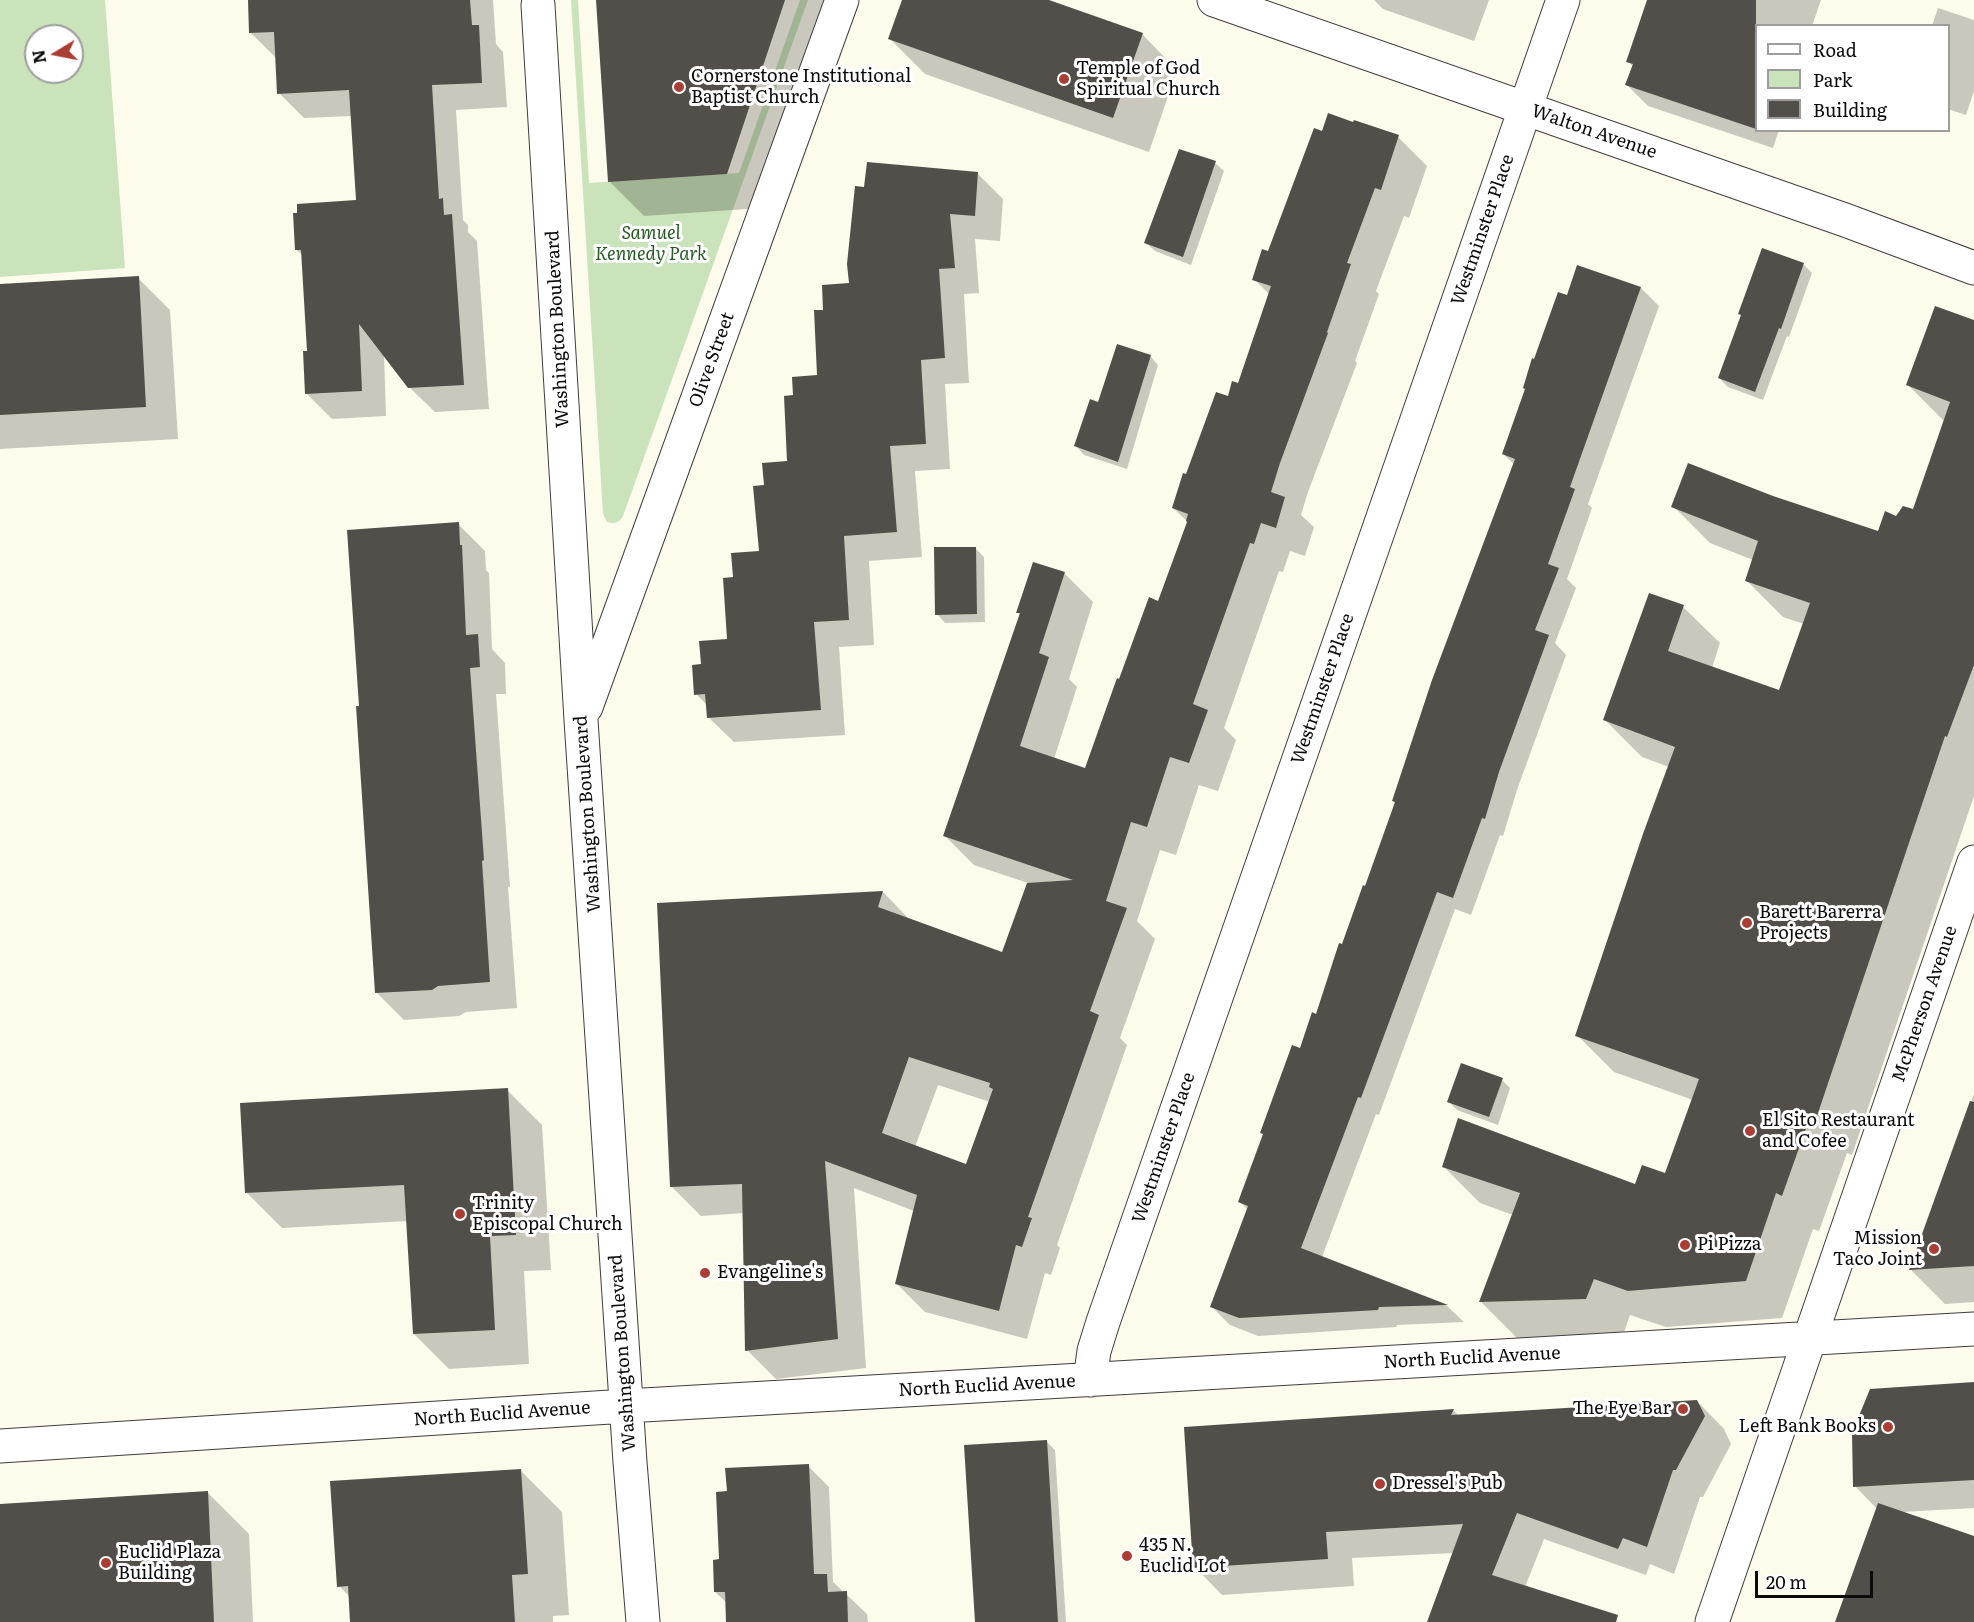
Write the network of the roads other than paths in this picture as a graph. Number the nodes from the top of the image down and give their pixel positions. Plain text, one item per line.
1 (842, 0) edge
2 (1214, 0) edge
3 (1563, 0) edge
4 (538, 5) dead end
5 (1525, 108) junction
6 (1974, 267) edge
7 (581, 720) junction
8 (1974, 862) edge
9 (1974, 1329) edge
10 (1810, 1339) junction
11 (1090, 1380) junction
12 (626, 1406) junction
13 (0, 1446) edge
14 (642, 1622) edge
15 (1712, 1622) edge

1 - 7 street, Olive Street
2 - 5 street, Walton Avenue
3 - 5 street, Westminster Place
4 - 7 street, Washington Boulevard
5 - 6 street, Walton Avenue
5 - 11 street, Westminster Place
7 - 12 street, Washington Boulevard
8 - 10 street, McPherson Avenue
9 - 10 street, North Euclid Avenue
10 - 11 street, North Euclid Avenue
10 - 15 street, McPherson Avenue
11 - 12 street, North Euclid Avenue
12 - 13 street, North Euclid Avenue
12 - 14 street, Washington Boulevard

